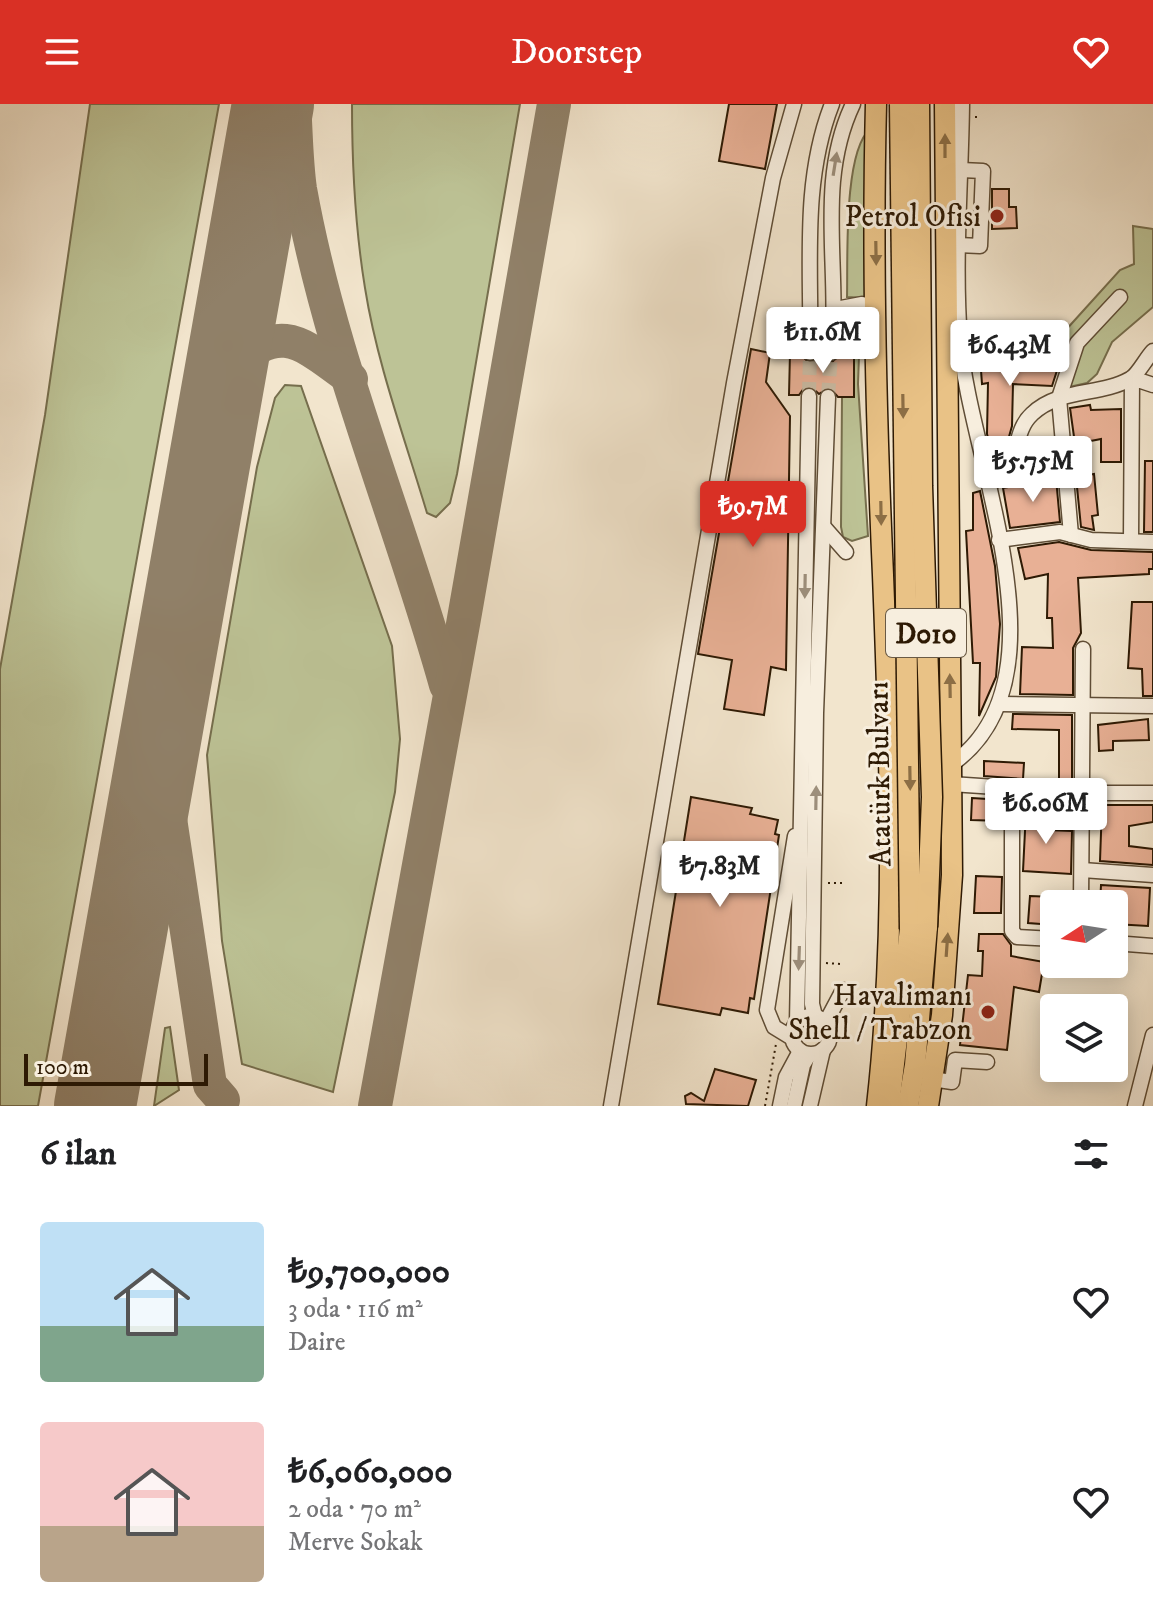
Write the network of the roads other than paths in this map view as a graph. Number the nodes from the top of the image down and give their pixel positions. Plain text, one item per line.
1 (794, 104) edge
2 (832, 104) edge
3 (853, 104) edge
4 (876, 104) edge
5 (900, 104) edge
6 (919, 104) edge
7 (945, 104) edge
8 (963, 104) edge
9 (961, 170) junction
10 (958, 245) junction
11 (811, 280) junction
12 (831, 286) junction
13 (1120, 297) dead end
14 (834, 315) junction
15 (877, 316) junction
16 (1153, 351) edge
17 (810, 353) tunnel mouth
18 (831, 353) tunnel mouth
19 (1132, 378) junction
20 (1153, 385) edge
21 (809, 396) tunnel mouth
22 (828, 397) tunnel mouth
23 (1059, 398) junction
24 (989, 483) junction
25 (824, 527) junction
26 (1071, 535) junction
27 (999, 540) junction
28 (1131, 541) junction
29 (1153, 542) edge
30 (846, 552) dead end
31 (1083, 649) dead end
32 (1001, 704) junction
33 (1085, 705) junction
34 (1153, 706) edge
35 (809, 713) junction
36 (952, 774) junction
37 (1012, 789) junction
38 (1084, 793) junction
39 (1153, 793) edge
40 (801, 800) junction
41 (1082, 870) junction
42 (1153, 875) edge
43 (1081, 890) edge
44 (918, 928) junction
45 (1040, 938) edge
46 (1128, 944) edge
47 (1153, 946) edge
48 (843, 990) dead end
49 (820, 1019) junction
50 (797, 1022) junction
51 (1153, 1035) edge
52 (806, 1049) junction
53 (987, 1062) dead end
54 (932, 1079) junction
55 (611, 1106) edge
56 (780, 1106) edge
57 (794, 1106) edge
58 (810, 1106) edge
59 (877, 1106) edge
60 (889, 1106) edge
61 (908, 1106) edge
62 (928, 1106) edge
63 (1135, 1106) edge

1 - 55 street
2 - 11 street
12 -> 3 street
4 -> 15 highway
5 -> 44 highway, Atatürk Bulvarı / D010, bridge
6 - 44 highway, Atatürk Bulvarı / D010, bridge
36 -> 7 highway
8 - 9 street
9 - 10 street
9 - 10 street
10 - 24 street
11 - 12 street
11 - 17 street
12 - 14 street
13 - 23 street
14 - 15 street
14 - 18 street
15 -> 59 highway
16 - 19 street
19 - 20 street
19 - 23 street
19 - 28 street
21 -> 35 street, Atatürk Bulvarı
22 - 25 street, Atatürk Bulvarı
23 - 24 street
23 - 26 street
24 - 27 street
25 - 30 street
25 - 35 street, Atatürk Bulvarı
26 - 27 street
26 - 28 street
27 - 32 street
28 - 29 street
31 - 33 street
32 - 33 street
32 - 36 street
33 - 34 street
33 - 38 street
35 - 40 street, Atatürk Bulvarı
49 -> 35 street, Atatürk Bulvarı
36 - 37 street
54 -> 36 highway
37 - 38 street
37 - 45 street
38 - 39 street
38 - 41 street
40 -> 50 street, Atatürk Bulvarı
40 - 52 street, Atatürk Bulvarı
41 - 42 street
41 - 43 street
44 - 60 highway, Atatürk Bulvarı / D010
44 - 61 highway, Atatürk Bulvarı / D010
46 - 47 street
48 - 49 street, Atatürk Bulvarı
49 - 50 street
49 - 52 street, Atatürk Bulvarı
50 - 52 street, Atatürk Bulvarı
51 - 63 street
52 - 56 street, Atatürk Bulvarı
52 - 57 street, Atatürk Bulvarı
52 - 58 street, Atatürk Bulvarı
53 - 54 street
54 - 62 highway

